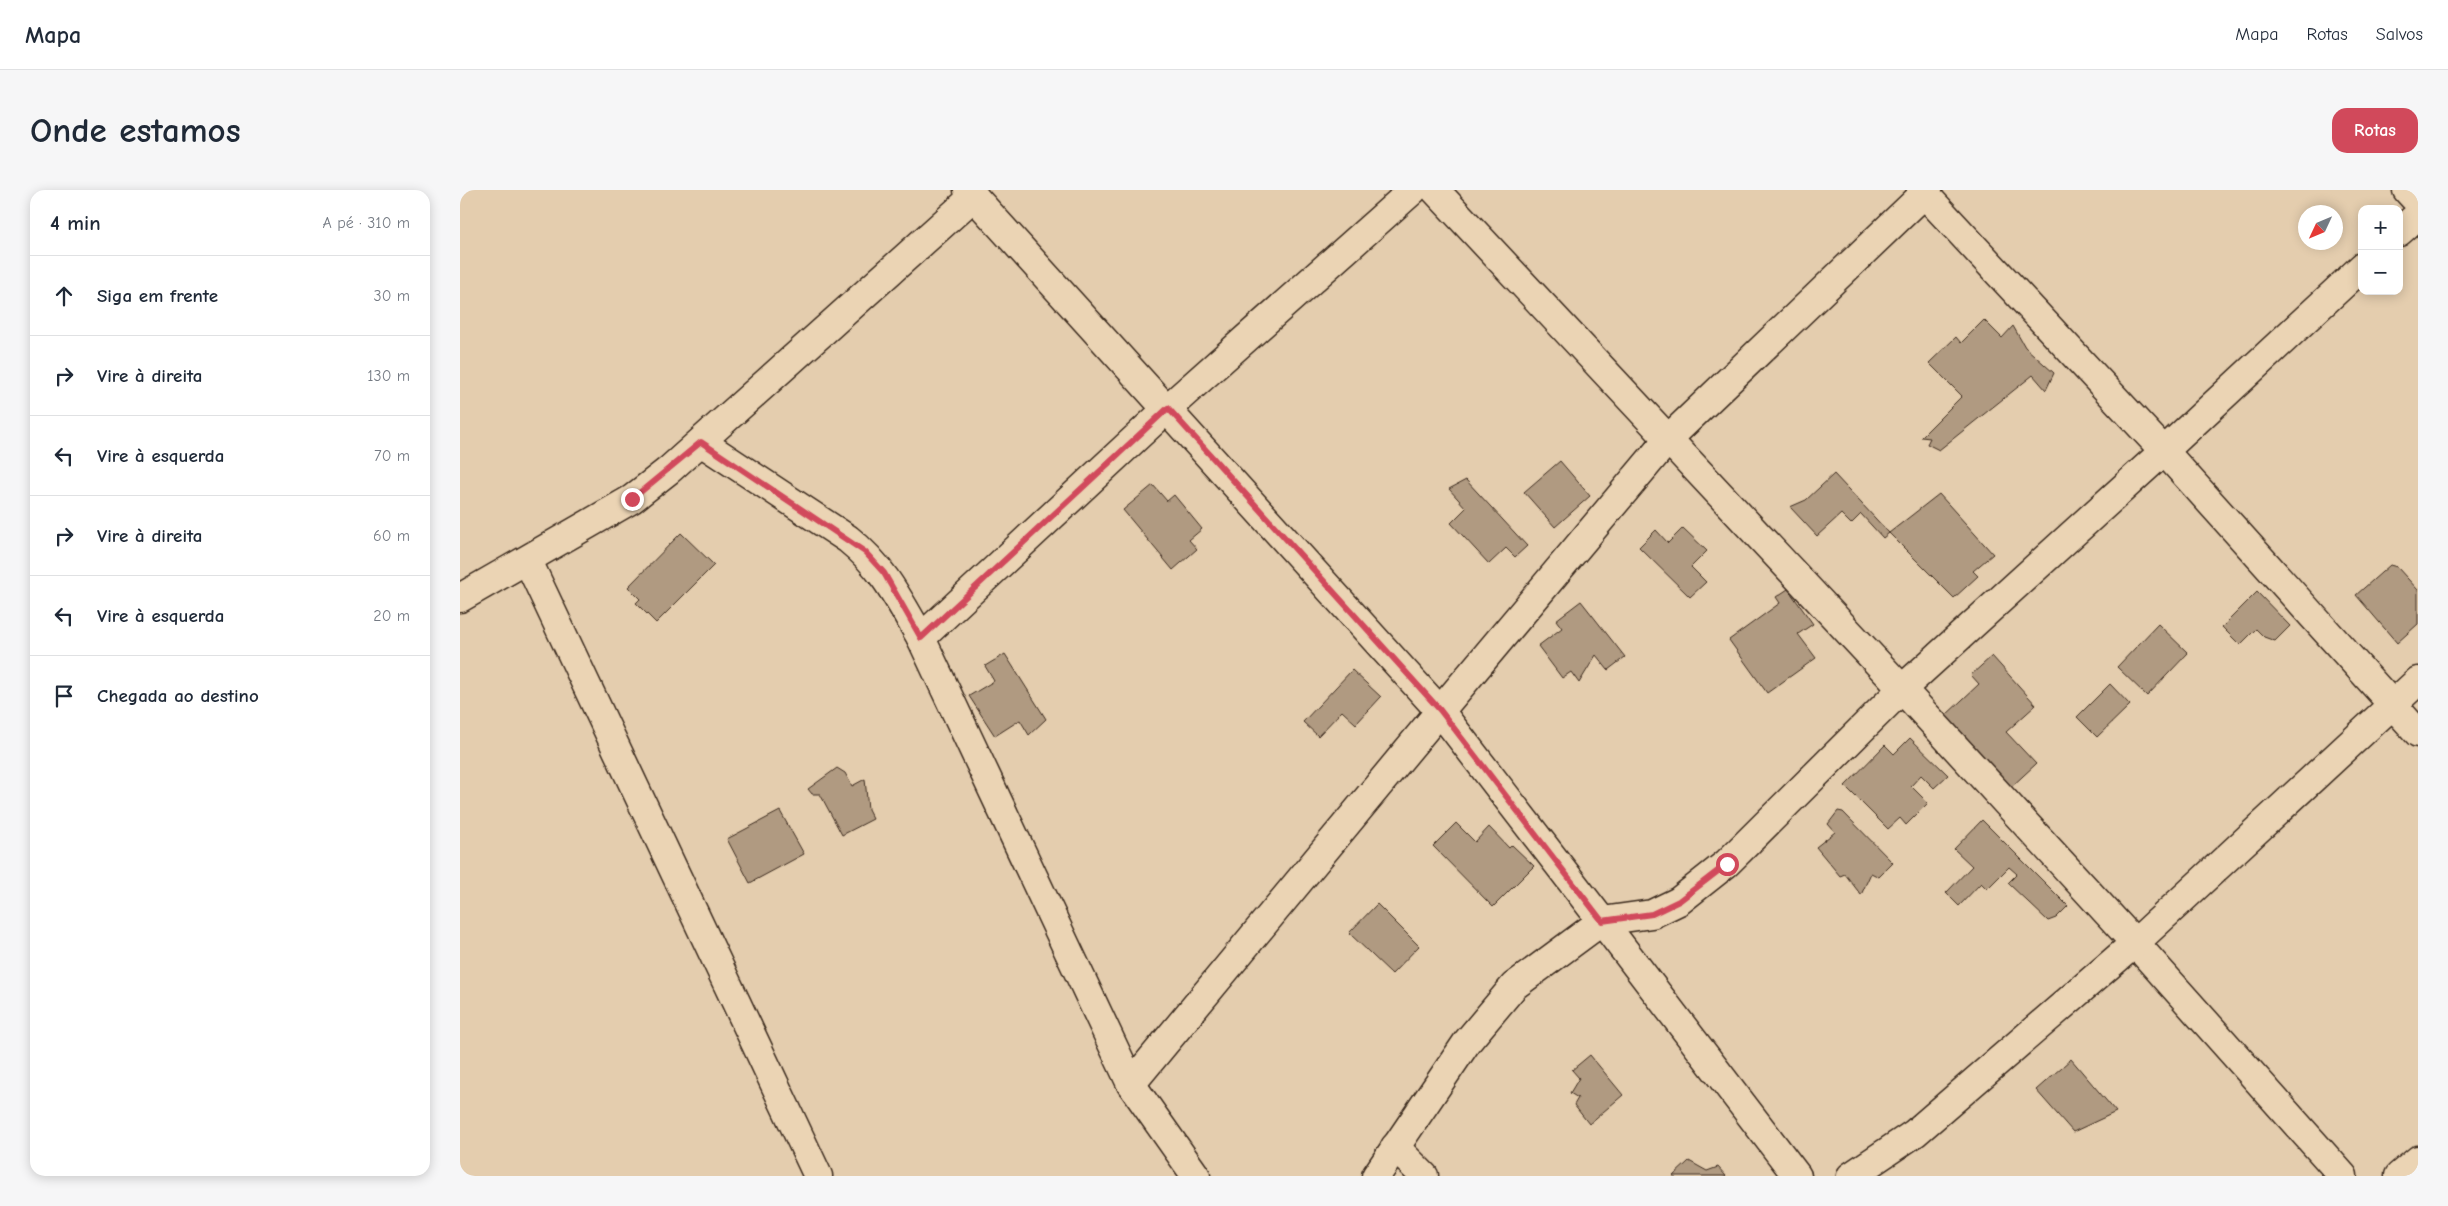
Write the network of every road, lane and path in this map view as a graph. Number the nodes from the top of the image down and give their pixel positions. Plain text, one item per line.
1 (1413, 190) edge
2 (1435, 190) edge
3 (2407, 190) edge
4 (1925, 191) edge
5 (971, 193) edge
6 (2418, 202) edge
7 (2418, 215) edge
8 (2403, 228) edge
9 (2358, 271) edge
10 (1168, 408) junction
11 (1669, 438) junction
12 (701, 442) junction
13 (2164, 451) junction
14 (528, 561) junction
15 (460, 598) edge
16 (921, 638) junction
17 (2418, 682) edge
18 (1902, 689) junction
19 (2391, 705) junction
20 (1440, 710) junction
21 (2418, 733) edge
22 (1602, 921) junction
23 (2135, 943) junction
24 (1131, 1084) junction
25 (1395, 1147) junction
26 (2418, 1160) edge
27 (2339, 1175) edge
28 (818, 1176) edge
29 (1196, 1176) edge
30 (1376, 1176) edge
31 (1424, 1176) edge
32 (1797, 1176) edge
33 (1851, 1176) edge
34 (2399, 1176) edge

1 - 10 street
2 - 11 street
3 - 6 street
4 - 11 street
4 - 13 street
5 - 10 street
5 - 12 street
7 - 8 street
9 - 13 street
10 - 16 street
10 - 20 street
11 - 18 street
11 - 20 street
12 - 14 street
12 - 16 street
13 - 18 street
13 - 19 street
14 - 15 street
14 - 28 street
16 - 24 street
17 - 19 street
18 - 22 street
18 - 23 street
19 - 21 street
19 - 23 street
20 - 22 street
20 - 24 street
22 - 25 street
22 - 32 street
23 - 27 street
23 - 33 street
24 - 29 street
25 - 30 street
25 - 31 street
26 - 34 street

